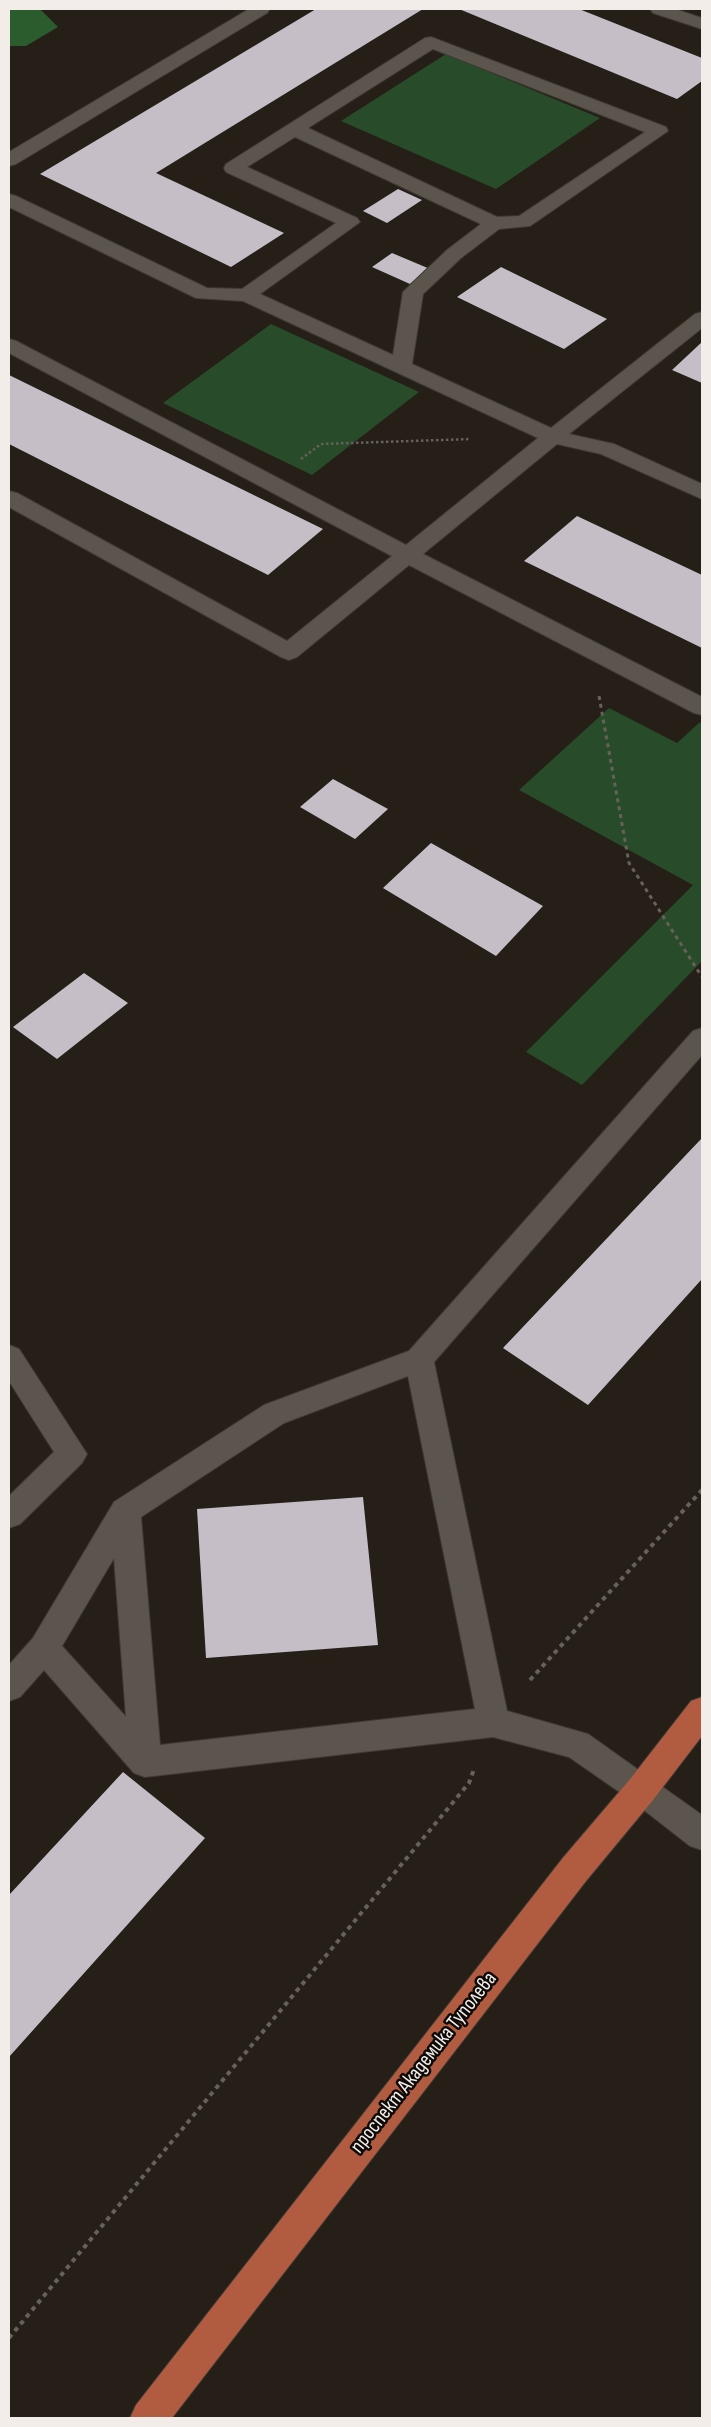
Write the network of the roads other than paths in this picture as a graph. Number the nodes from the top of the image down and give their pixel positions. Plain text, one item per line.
1 (261, 9) edge
2 (659, 9) edge
3 (702, 24) edge
4 (294, 129) junction
5 (9, 160) edge
6 (9, 200) edge
7 (494, 223) junction
8 (246, 295) junction
9 (702, 318) edge
10 (9, 345) edge
11 (402, 366) junction
12 (553, 436) junction
13 (702, 492) edge
14 (9, 498) edge
15 (407, 555) junction
16 (702, 707) edge
17 (702, 1038) edge
18 (9, 1357) edge
19 (419, 1359) junction
20 (125, 1512) junction
21 (9, 1515) edge
22 (44, 1648) junction
23 (9, 1687) edge
24 (702, 1711) edge
25 (493, 1722) junction
26 (145, 1762) junction
27 (642, 1788) junction
28 (702, 1834) edge
29 (149, 2418) edge

1 - 5 street
2 - 3 street
4 - 7 street
4 - 7 street
4 - 8 street
6 - 8 street
7 - 11 street
8 - 11 street
9 - 12 street
10 - 15 street
11 - 12 street
12 - 13 street
12 - 15 street
14 - 15 street
15 - 16 street
17 - 19 street
18 - 21 street
19 - 20 street
19 - 25 street
20 - 22 street
20 - 26 street
22 - 23 street
22 - 26 street
24 - 27 main road, проспект Академика Туполева
25 - 26 street
25 - 27 street
27 - 28 street
27 - 29 main road, проспект Академика Туполева

